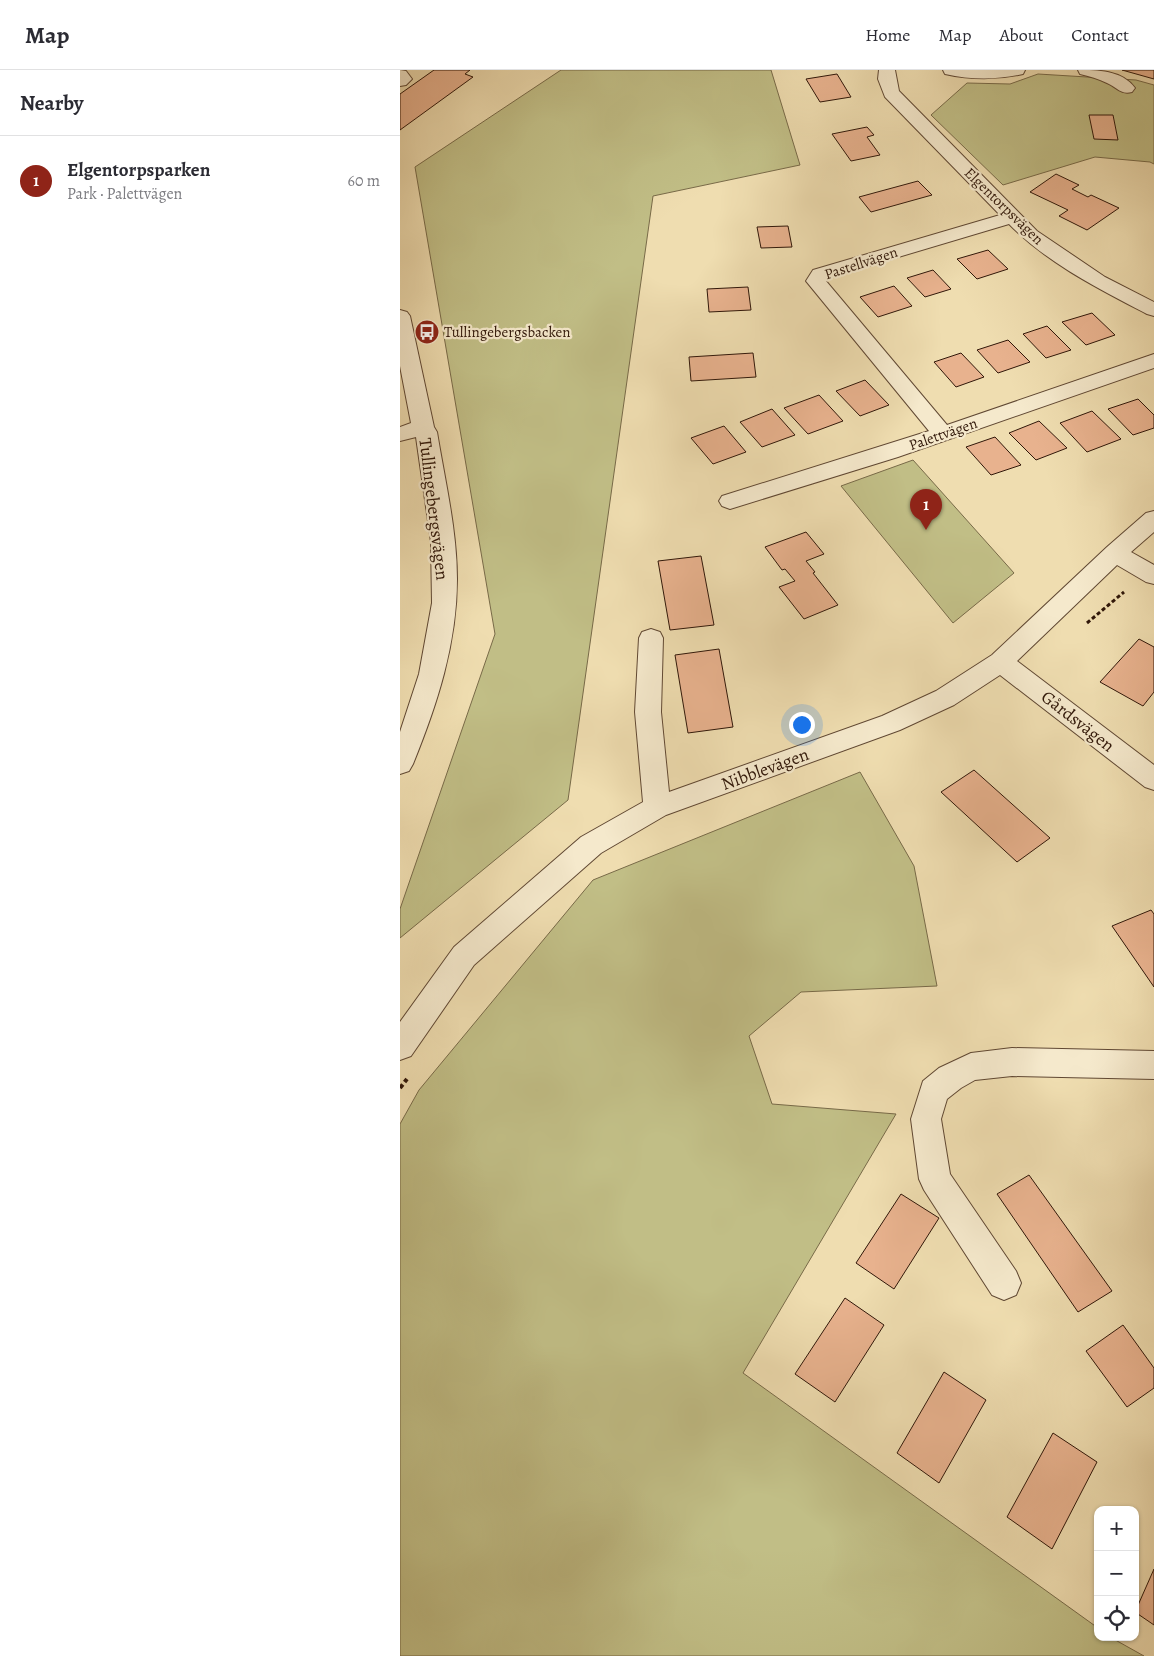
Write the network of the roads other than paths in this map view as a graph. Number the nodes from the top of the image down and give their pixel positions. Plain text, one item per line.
1 (887, 70) edge
2 (951, 70) edge
3 (1016, 70) edge
4 (1086, 70) edge
5 (400, 75) edge
6 (400, 81) edge
7 (1126, 88) dead end
8 (1012, 217) junction
9 (1154, 310) edge
10 (400, 316) edge
11 (1154, 361) edge
12 (422, 427) junction
13 (400, 434) edge
14 (943, 434) junction
15 (730, 501) dead end
16 (1154, 519) edge
17 (1115, 553) junction
18 (1154, 576) edge
19 (651, 638) dead end
20 (1001, 662) junction
21 (400, 764) edge
22 (1154, 780) edge
23 (657, 807) junction
24 (400, 1046) edge
25 (1154, 1064) edge
26 (1004, 1283) dead end

1 - 8 street, Elgentorpsvägen
2 - 3 street
4 - 7 street
5 - 6 street
8 - 9 street, Elgentorpsvägen
8 - 14 street, Pastellvägen
10 - 12 street, Tullingebergsvägen
11 - 14 street, Palettvägen
12 - 13 street, Tullingebergsvägen
12 - 21 street, Tullingebergsvägen
14 - 15 street, Palettvägen
16 - 17 street, Nibblevägen
17 - 18 street
17 - 20 street, Nibblevägen
19 - 23 street
20 - 22 street, Gårdsvägen
20 - 23 street, Nibblevägen
23 - 24 street, Nibblevägen
25 - 26 street

